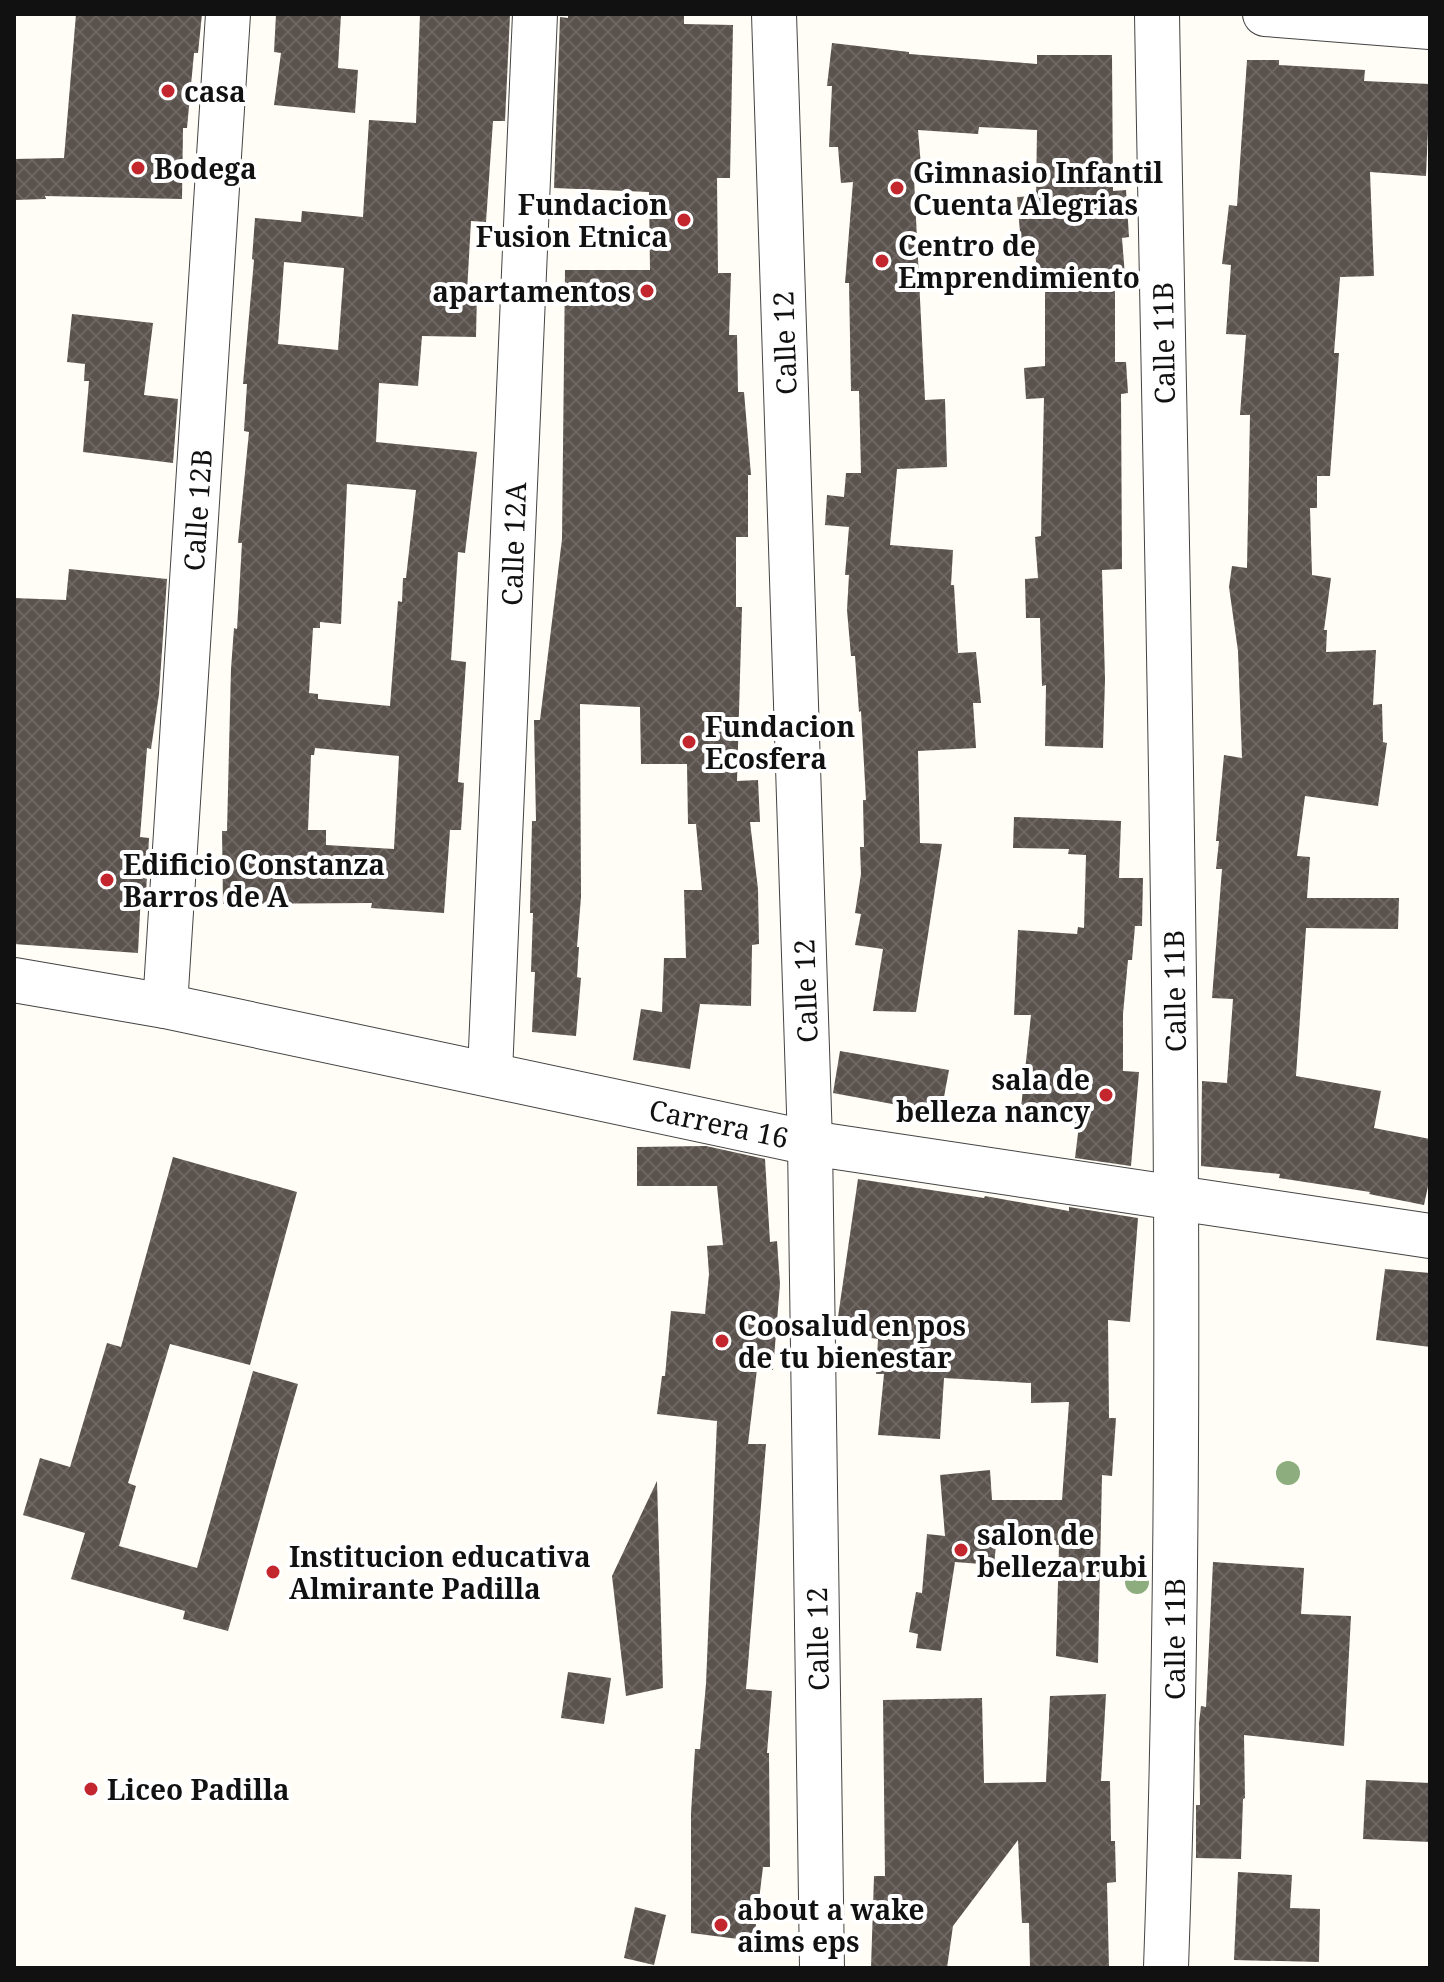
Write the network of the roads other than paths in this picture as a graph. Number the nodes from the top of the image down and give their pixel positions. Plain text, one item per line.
1 (228, 14) edge
2 (535, 14) edge
3 (774, 14) edge
4 (1157, 14) edge
5 (1265, 14) edge
6 (1430, 27) edge
7 (14, 980) edge
8 (165, 1006) junction
9 (490, 1073) junction
10 (810, 1143) junction
11 (1177, 1199) junction
12 (1430, 1236) edge
13 (822, 1968) edge
14 (1166, 1968) edge

1 - 8 street, Calle 12B
2 - 9 street, Calle 12A
3 - 10 street, Calle 12
4 - 11 street, Calle 11B
5 - 6 street
7 - 8 street, Carrera 16
8 - 9 street, Carrera 16
9 - 10 street, Carrera 16
10 - 11 street, Carrera 16
10 - 13 street, Calle 12
11 - 12 street, Carrera 16
11 - 14 street, Calle 11B

